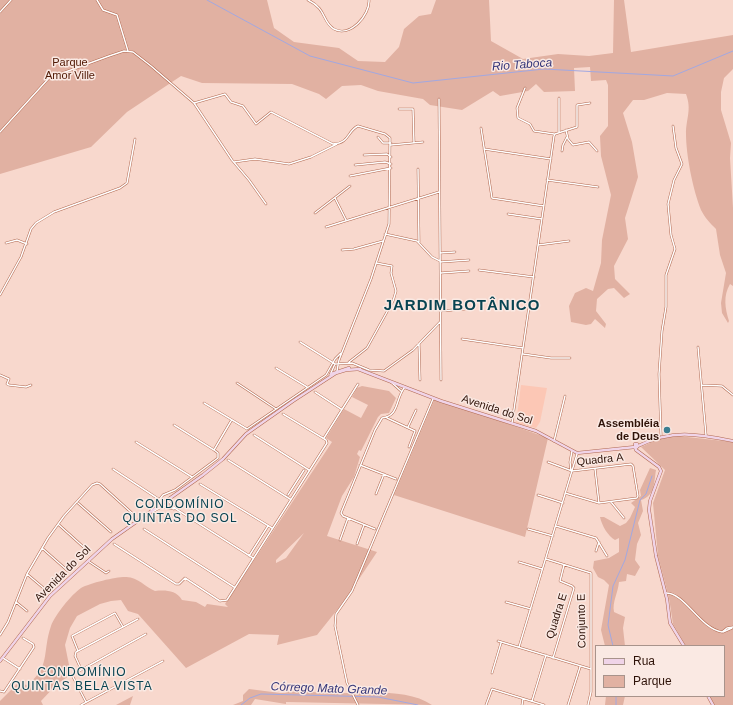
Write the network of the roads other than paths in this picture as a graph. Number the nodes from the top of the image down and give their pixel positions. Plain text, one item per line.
1 (11, 0) edge
2 (97, 0) edge
3 (308, 0) edge
4 (369, 0) edge
5 (0, 12) edge
6 (128, 51) junction
7 (524, 88) dead end
8 (559, 98) dead end
9 (439, 99) dead end
10 (194, 103) junction
11 (590, 103) dead end
12 (399, 109) dead end
13 (673, 126) dead end
14 (481, 128) dead end
15 (566, 130) junction
16 (0, 132) edge
17 (559, 132) junction
18 (554, 134) junction
19 (378, 137) dead end
20 (567, 137) junction
21 (135, 139) dead end
22 (423, 142) dead end
23 (391, 143) junction
24 (414, 143) junction
25 (337, 144) junction
26 (484, 149) junction
27 (562, 151) dead end
28 (597, 151) dead end
29 (364, 155) dead end
30 (391, 157) junction
31 (551, 159) junction
32 (234, 162) junction
33 (391, 164) junction
34 (355, 165) dead end
35 (391, 168) junction
36 (418, 169) dead end
37 (350, 176) dead end
38 (547, 180) junction
39 (350, 186) dead end
40 (598, 187) dead end
41 (439, 192) junction
42 (335, 198) junction
43 (418, 198) junction
44 (266, 204) dead end
45 (544, 206) junction
46 (389, 208) junction
47 (315, 213) dead end
48 (508, 214) dead end
49 (542, 219) junction
50 (346, 220) junction
51 (326, 227) dead end
52 (385, 234) junction
53 (383, 241) junction
54 (569, 241) dead end
55 (419, 242) junction
56 (6, 243) dead end
57 (27, 244) junction
58 (538, 245) junction
59 (342, 250) dead end
60 (455, 252) dead end
61 (440, 253) junction
62 (469, 260) dead end
63 (440, 262) junction
64 (376, 263) junction
65 (479, 270) dead end
66 (469, 271) dead end
67 (440, 273) junction
68 (534, 277) junction
69 (0, 295) edge
70 (465, 309) dead end
71 (440, 311) junction
72 (440, 322) junction
73 (462, 339) dead end
74 (300, 342) dead end
75 (419, 344) junction
76 (524, 348) junction
77 (698, 348) dead end
78 (342, 352) junction
79 (523, 354) junction
80 (335, 358) junction
81 (570, 358) dead end
82 (339, 360) junction
83 (348, 363) junction
84 (336, 364) junction
85 (276, 368) dead end
86 (335, 368) junction
87 (338, 372) junction
88 (0, 375) edge
89 (330, 375) junction
90 (389, 380) junction
91 (420, 380) dead end
92 (441, 380) dead end
93 (323, 381) junction
94 (236, 383) dead end
95 (358, 384) dead end
96 (31, 385) dead end
97 (702, 385) junction
98 (307, 387) junction
99 (405, 387) junction
100 (401, 391) junction
101 (315, 392) dead end
102 (733, 395) edge
103 (565, 396) dead end
104 (433, 398) junction
105 (204, 403) dead end
106 (276, 409) junction
107 (342, 409) junction
108 (416, 410) dead end
109 (283, 414) dead end
110 (387, 418) junction
111 (231, 421) junction
112 (512, 424) junction
113 (174, 425) dead end
114 (408, 427) junction
115 (254, 435) dead end
116 (661, 436) junction
117 (706, 436) junction
118 (324, 439) junction
119 (554, 441) junction
120 (733, 441) edge
121 (136, 442) dead end
122 (636, 446) junction
123 (409, 447) dead end
124 (214, 450) junction
125 (572, 451) junction
126 (577, 453) junction
127 (228, 460) dead end
128 (548, 462) dead end
129 (360, 465) junction
130 (113, 469) dead end
131 (595, 469) junction
132 (304, 470) dead end
133 (309, 470) junction
134 (572, 471) junction
135 (384, 474) junction
136 (192, 478) junction
137 (396, 479) dead end
138 (296, 482) junction
139 (200, 484) dead end
140 (300, 485) junction
141 (566, 493) junction
142 (376, 494) dead end
143 (288, 495) dead end
144 (538, 495) dead end
145 (160, 498) junction
146 (290, 499) junction
147 (78, 502) junction
148 (611, 502) junction
149 (165, 503) junction
150 (563, 503) junction
151 (599, 504) junction
152 (176, 509) junction
153 (150, 512) junction
154 (133, 514) dead end
155 (348, 518) junction
156 (624, 518) dead end
157 (58, 524) junction
158 (364, 525) junction
159 (268, 526) junction
160 (556, 526) junction
161 (272, 528) junction
162 (144, 529) dead end
163 (375, 529) dead end
164 (528, 529) dead end
165 (111, 532) dead end
166 (553, 536) junction
167 (260, 538) junction
168 (265, 540) junction
169 (340, 540) dead end
170 (599, 542) junction
171 (114, 544) dead end
172 (356, 544) dead end
173 (42, 548) junction
174 (596, 551) dead end
175 (89, 552) dead end
176 (249, 556) junction
177 (607, 556) dead end
178 (253, 558) junction
179 (546, 559) junction
180 (87, 561) junction
181 (519, 562) dead end
182 (564, 565) junction
183 (542, 569) junction
184 (68, 571) dead end
185 (109, 571) dead end
186 (27, 574) junction
187 (234, 587) junction
188 (47, 591) dead end
189 (665, 593) junction
190 (16, 602) junction
191 (506, 602) dead end
192 (531, 609) junction
193 (27, 611) dead end
194 (138, 619) dead end
195 (123, 627) junction
196 (733, 627) edge
197 (146, 634) dead end
198 (0, 635) edge
199 (23, 638) dead end
200 (498, 641) dead end
201 (501, 642) junction
202 (683, 645) edge
203 (519, 647) junction
204 (78, 651) junction
205 (546, 655) junction
206 (2, 658) junction
207 (553, 658) junction
208 (0, 661) edge
209 (162, 661) dead end
210 (580, 666) junction
211 (20, 669) junction
212 (81, 669) junction
213 (591, 669) junction
214 (492, 673) dead end
215 (0, 691) edge
216 (523, 699) junction
217 (532, 701) junction
218 (86, 702) junction
219 (81, 705) edge
220 (358, 705) edge
221 (486, 705) edge
222 (522, 705) edge
223 (544, 705) edge
224 (568, 705) edge
225 (588, 705) edge

1 - 5 street
2 - 6 street
3 - 4 street
6 - 10 street
6 - 16 street
7 - 18 street
8 - 17 street
9 - 41 street
10 - 25 street
10 - 32 street
11 - 15 street
12 - 24 street
13 - 116 street
14 - 26 street
15 - 17 street
15 - 20 street
17 - 18 street
18 - 31 street
19 - 23 street
20 - 27 street
20 - 28 street
21 - 57 street
22 - 24 street
23 - 24 street
23 - 25 street
23 - 30 street
25 - 32 street
26 - 31 street
26 - 45 street
29 - 30 street
30 - 33 street
31 - 38 street
32 - 44 street
33 - 34 street
33 - 35 street
35 - 37 street
35 - 46 street
36 - 43 street
38 - 40 street
38 - 45 street
39 - 42 street
41 - 43 street
41 - 61 street
42 - 47 street
42 - 50 street
43 - 46 street
43 - 55 street
45 - 49 street
46 - 50 street
46 - 52 street
48 - 49 street
49 - 58 street
50 - 51 street
52 - 53 street
52 - 55 street
53 - 59 street
53 - 64 street
54 - 58 street
55 - 63 street
56 - 57 street
57 - 69 street
58 - 68 street
60 - 61 street
61 - 63 street
62 - 63 street
63 - 67 street
64 - 78 street
64 - 83 street
65 - 68 street
66 - 67 street
67 - 71 street
68 - 76 street
70 - 71 street
71 - 72 street
72 - 75 street
72 - 92 street
73 - 76 street
74 - 84 street
75 - 83 street
75 - 91 street
76 - 79 street
77 - 97 street
78 - 80 street
78 - 82 street
79 - 81 street
79 - 112 street
80 - 82 street
80 - 84 street
82 - 84 street
83 - 84 street
84 - 86 street
84 - 87 street
84 - 98 street
85 - 98 street
86 - 87 street
86 - 89 street
87 - 89 street, Avenida do Sol
87 - 90 street, Avenida do Sol
87 - 93 street, Avenida do Sol
88 - 96 street
89 - 93 street, Avenida do Sol
90 - 99 street, Avenida do Sol
90 - 100 street
93 - 149 street, Avenida do Sol
94 - 106 street
95 - 107 street
97 - 102 street
97 - 117 street
98 - 106 street
99 - 100 street
99 - 104 street, Avenida do Sol
100 - 110 street
101 - 107 street
103 - 119 street
104 - 112 street, Avenida do Sol
104 - 220 street
105 - 111 street
106 - 111 street
107 - 118 street
108 - 114 street
109 - 118 street
110 - 114 street
110 - 129 street
111 - 124 street
112 - 119 street, Avenida do Sol
113 - 124 street
114 - 123 street
115 - 133 street
116 - 117 street, Avenida do Sol
116 - 122 street, Avenida do Sol
117 - 120 street, Avenida do Sol
118 - 133 street
119 - 125 street, Avenida do Sol
121 - 136 street
122 - 126 street, Avenida do Sol
122 - 189 street
124 - 136 street
125 - 126 street, Avenida do Sol
125 - 134 street
126 - 134 street
127 - 146 street
128 - 134 street, Quadra A
129 - 135 street
129 - 155 street
130 - 145 street
131 - 134 street, Quadra A
131 - 148 street, Quadra A
131 - 151 street
132 - 138 street
133 - 140 street
134 - 141 street
135 - 137 street
135 - 142 street
136 - 145 street
138 - 140 street
138 - 143 street
139 - 159 street
140 - 146 street
141 - 150 street
141 - 151 street
144 - 150 street
145 - 149 street
145 - 153 street
146 - 161 street
147 - 154 street
147 - 157 street
147 - 165 street
148 - 151 street
148 - 156 street
149 - 152 street
149 - 152 street
149 - 153 street, Avenida do Sol
150 - 160 street
152 - 176 street
153 - 180 street, Avenida do Sol
155 - 158 street
155 - 169 street
157 - 173 street
157 - 175 street
158 - 163 street
158 - 172 street
159 - 161 street
159 - 167 street
160 - 166 street
160 - 170 street
161 - 168 street
162 - 187 street
164 - 166 street
166 - 179 street
167 - 168 street
167 - 176 street
168 - 178 street
170 - 174 street
170 - 177 street
171 - 187 street
173 - 184 street
173 - 186 street
176 - 178 street
178 - 187 street
179 - 182 street
179 - 183 street
180 - 185 street
180 - 206 street, Avenida do Sol
181 - 183 street
182 - 207 street, Quadra E
182 - 213 street, Conjunto E
183 - 192 street
186 - 188 street
186 - 190 street
189 - 196 street
189 - 202 street
190 - 193 street
190 - 198 street
191 - 192 street
192 - 203 street
194 - 195 street
195 - 204 street
195 - 204 street
197 - 212 street
199 - 211 street
200 - 201 street
201 - 203 street
201 - 214 street
203 - 205 street
204 - 212 street
205 - 207 street
205 - 217 street
206 - 208 street, Avenida do Sol
206 - 211 street
207 - 210 street
209 - 218 street
210 - 213 street
210 - 224 street
211 - 215 street
212 - 218 street
213 - 225 street, Conjunto E
216 - 217 street
216 - 221 street
216 - 222 street
217 - 223 street
218 - 219 street

